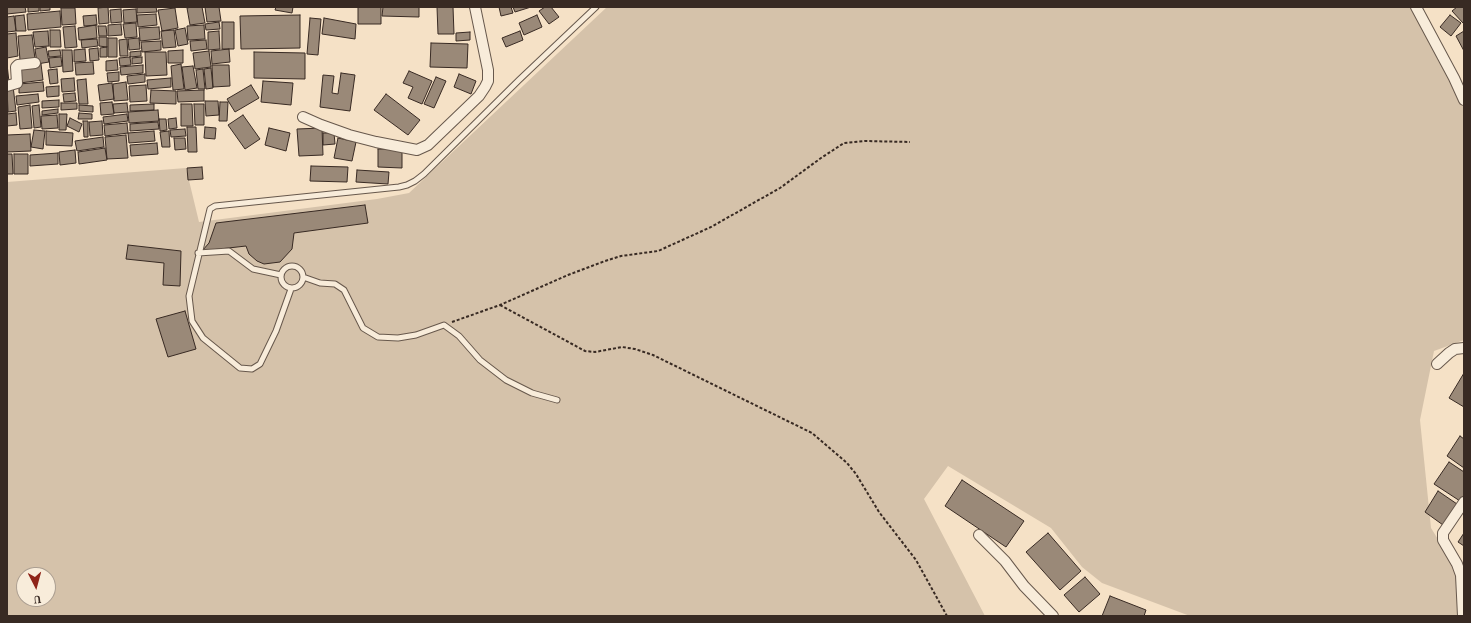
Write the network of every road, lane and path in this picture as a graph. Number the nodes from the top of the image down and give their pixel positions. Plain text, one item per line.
1 (475, 7) edge
2 (596, 7) edge
3 (1416, 7) edge
4 (35, 63) dead end
5 (7, 86) edge
6 (1464, 100) edge
7 (303, 117) dead end
8 (910, 142) dead end
9 (198, 253) junction
10 (281, 275) junction
11 (303, 277) junction
12 (291, 288) junction
13 (500, 305) junction
14 (444, 324) junction
15 (1464, 348) edge
16 (1437, 364) dead end
17 (558, 400) dead end
18 (1464, 502) edge
19 (979, 535) dead end
20 (947, 616) edge
21 (1052, 616) edge
22 (1463, 616) edge

1 - 7 street
2 - 9 lane
3 - 6 street
4 - 5 street
8 - 13 path
9 - 10 lane
9 - 12 lane
10 - 11 lane
10 - 12 lane
11 - 12 lane
11 - 14 lane
13 - 14 path
13 - 20 path
14 - 17 lane
15 - 16 street
18 - 22 street
19 - 21 street

